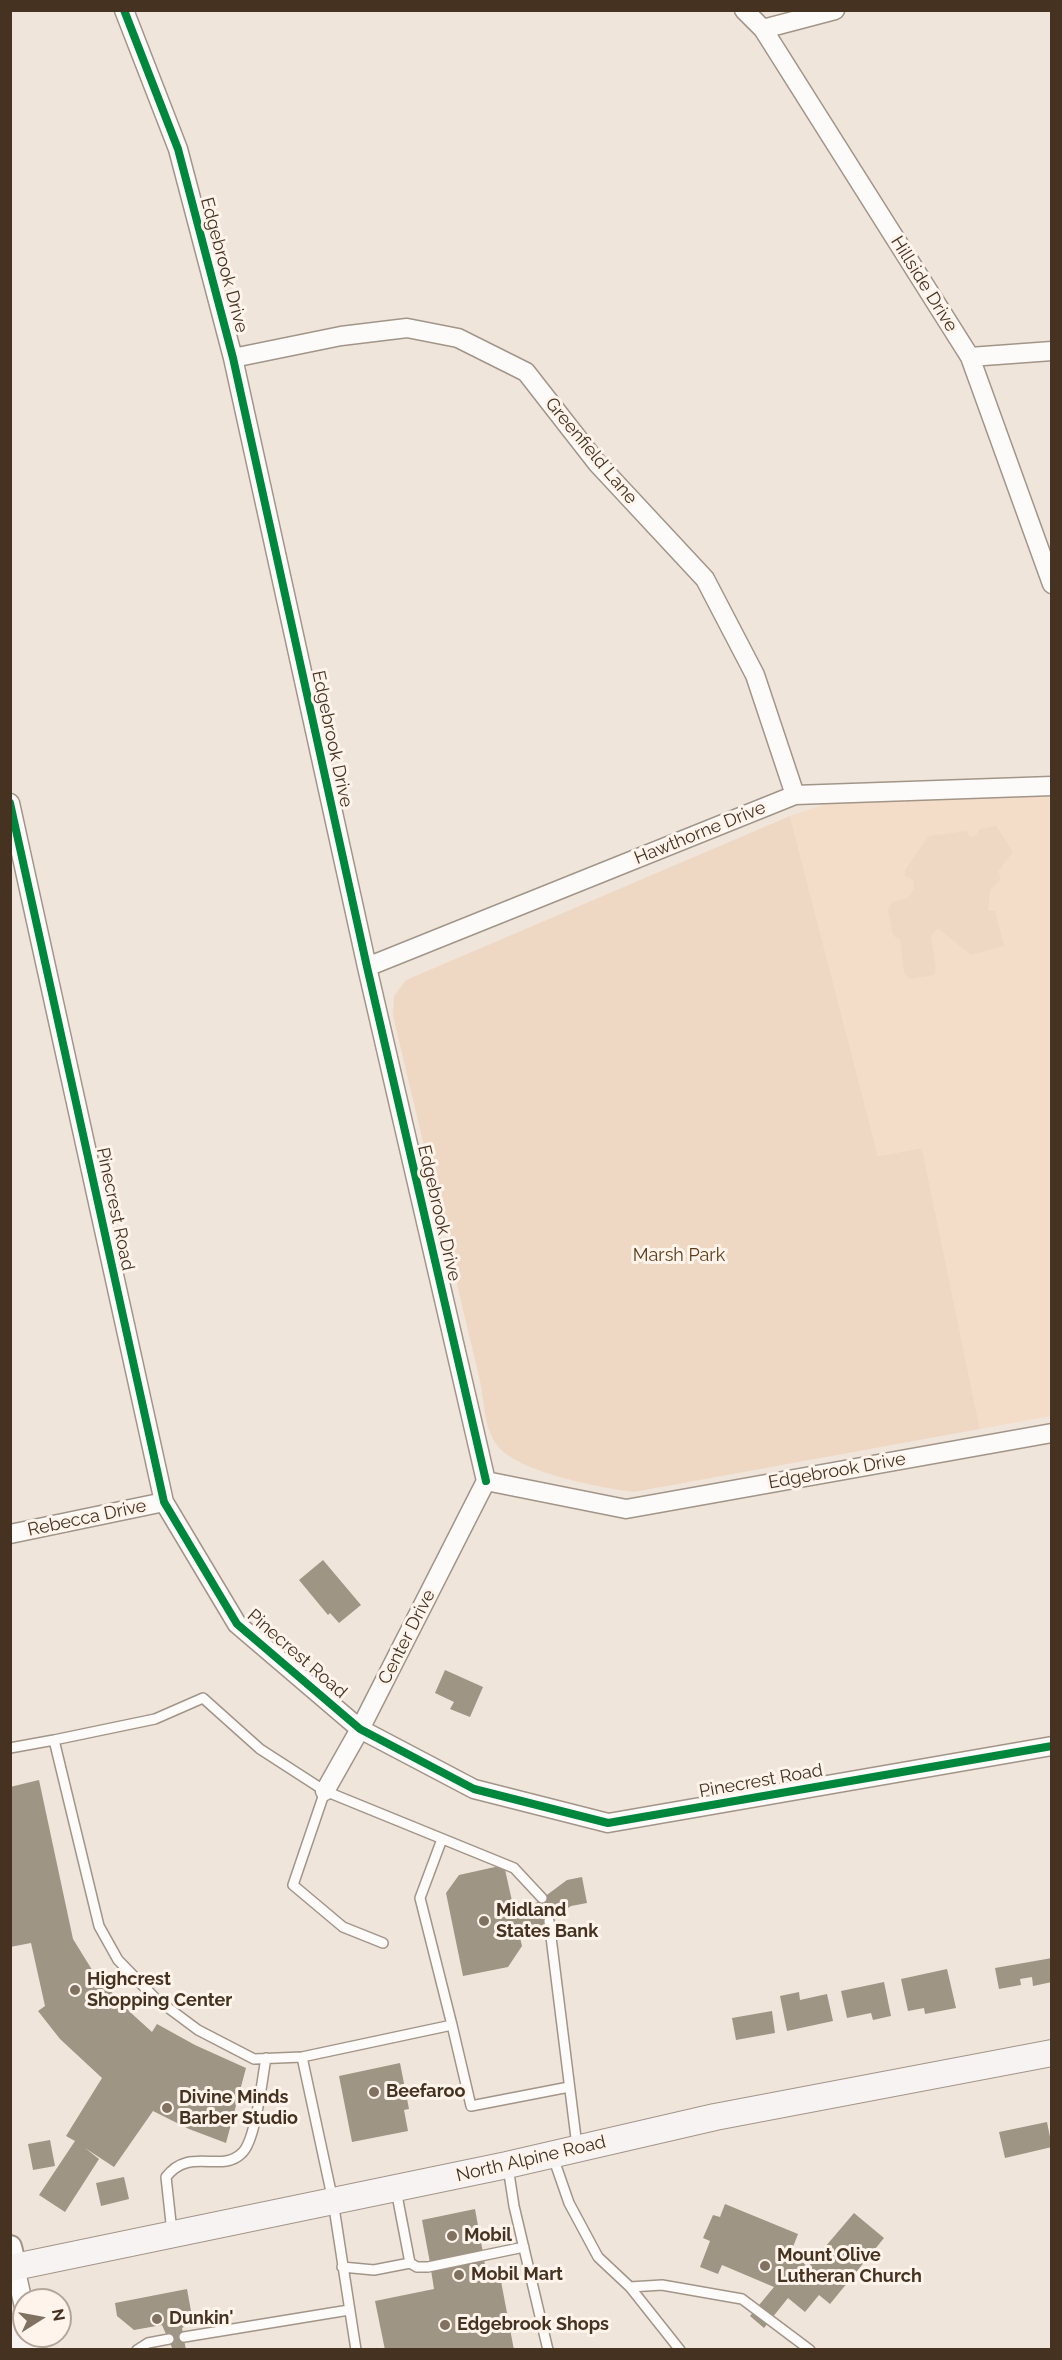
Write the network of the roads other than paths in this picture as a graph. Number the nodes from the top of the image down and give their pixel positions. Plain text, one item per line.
1 (124, 10) edge
2 (744, 10) edge
3 (835, 10) edge
4 (763, 29) junction
5 (1052, 351) edge
6 (970, 357) junction
7 (233, 358) junction
8 (1052, 584) edge
9 (1052, 786) edge
10 (795, 795) junction
11 (10, 803) edge
12 (368, 967) junction
13 (1052, 1433) edge
14 (486, 1481) junction
15 (164, 1502) junction
16 (10, 1534) edge
17 (360, 1729) junction
18 (54, 1740) junction
19 (1052, 1746) edge
20 (10, 1748) edge
21 (325, 1791) junction
22 (442, 1839) junction
23 (542, 1899) dead end
24 (549, 1921) dead end
25 (383, 1943) dead end
26 (452, 2025) junction
27 (1052, 2053) edge
28 (302, 2057) junction
29 (266, 2058) junction
30 (569, 2087) junction
31 (577, 2148) junction
32 (552, 2154) junction
33 (507, 2164) junction
34 (395, 2188) junction
35 (333, 2201) junction
36 (172, 2235) junction
37 (524, 2247) junction
38 (12, 2261) edge
39 (410, 2263) junction
40 (342, 2267) junction
41 (19, 2288) edge
42 (630, 2288) junction
43 (349, 2310) junction
44 (10, 2327) edge
45 (184, 2337) dead end
46 (169, 2339) dead end
47 (33, 2349) edge
48 (137, 2349) edge
49 (356, 2349) edge
50 (548, 2349) edge
51 (680, 2349) edge
52 (810, 2349) edge

1 - 7 street, Edgebrook Drive
2 - 4 street, Hillside Drive
3 - 4 street
4 - 6 street, Hillside Drive
5 - 6 street
6 - 8 street, Hillside Drive
7 - 10 street, Greenfield Lane
7 - 12 street, Edgebrook Drive
9 - 10 street, Hawthorne Drive
10 - 12 street, Hawthorne Drive
11 - 15 street, Pinecrest Road
12 - 14 street, Edgebrook Drive
13 - 14 street, Edgebrook Drive
14 - 17 street, Center Drive
15 - 16 street, Rebecca Drive
15 - 17 street, Pinecrest Road
17 - 19 street, Pinecrest Road
17 - 21 street, Center Drive
18 - 20 lane
18 - 21 lane
18 - 29 lane
21 - 22 lane
21 - 25 lane
22 - 23 lane
22 - 26 lane
24 - 30 lane
26 - 28 lane
26 - 30 lane
27 - 31 main road, North Alpine Road
28 - 29 lane
28 - 35 lane
29 - 36 lane
30 - 31 lane
31 - 32 main road, North Alpine Road
32 - 33 main road, North Alpine Road
32 - 42 lane
33 - 34 main road, North Alpine Road
33 - 37 lane
34 - 35 main road, North Alpine Road
34 - 39 lane
35 - 36 main road, North Alpine Road
35 - 40 lane
36 - 38 main road, North Alpine Road
37 - 39 lane
37 - 50 lane
38 - 41 street
39 - 40 lane
40 - 43 lane
42 - 51 lane
42 - 52 lane
43 - 45 lane
43 - 49 lane
44 - 47 main road
46 - 48 lane

